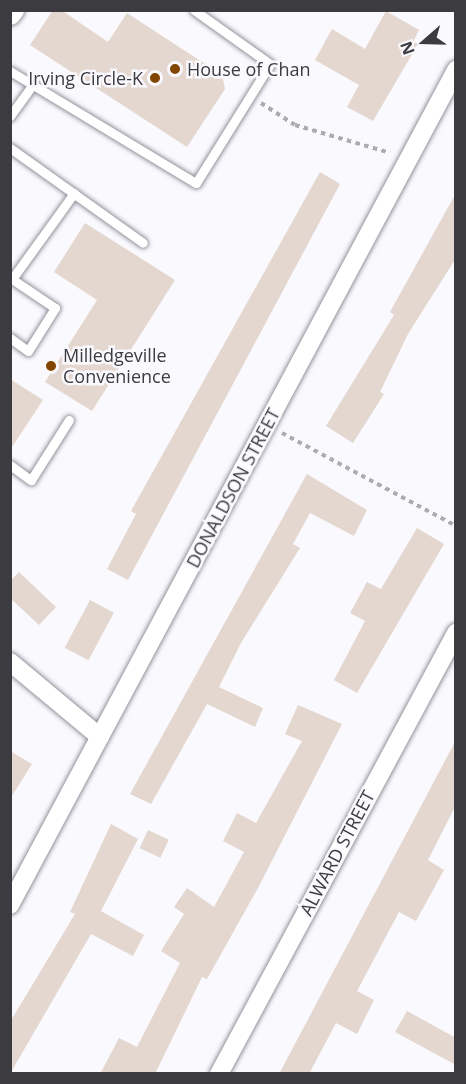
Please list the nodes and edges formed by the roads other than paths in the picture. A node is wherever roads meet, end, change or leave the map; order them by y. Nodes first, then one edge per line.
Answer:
1 (194, 10) edge
2 (456, 70) edge
3 (10, 71) edge
4 (33, 84) junction
5 (10, 116) edge
6 (10, 148) edge
7 (74, 193) junction
8 (143, 243) dead end
9 (11, 280) edge
10 (10, 338) edge
11 (69, 420) dead end
12 (10, 465) edge
13 (456, 633) edge
14 (10, 662) edge
15 (100, 738) junction
16 (10, 905) edge
17 (219, 1074) edge

1 - 4 lane
2 - 15 street, DONALDSON STREET
3 - 4 lane
4 - 5 lane
6 - 7 lane
7 - 8 lane
7 - 9 lane
9 - 10 lane
11 - 12 lane
13 - 17 street, ALWARD STREET
14 - 15 street
15 - 16 street, DONALDSON STREET

